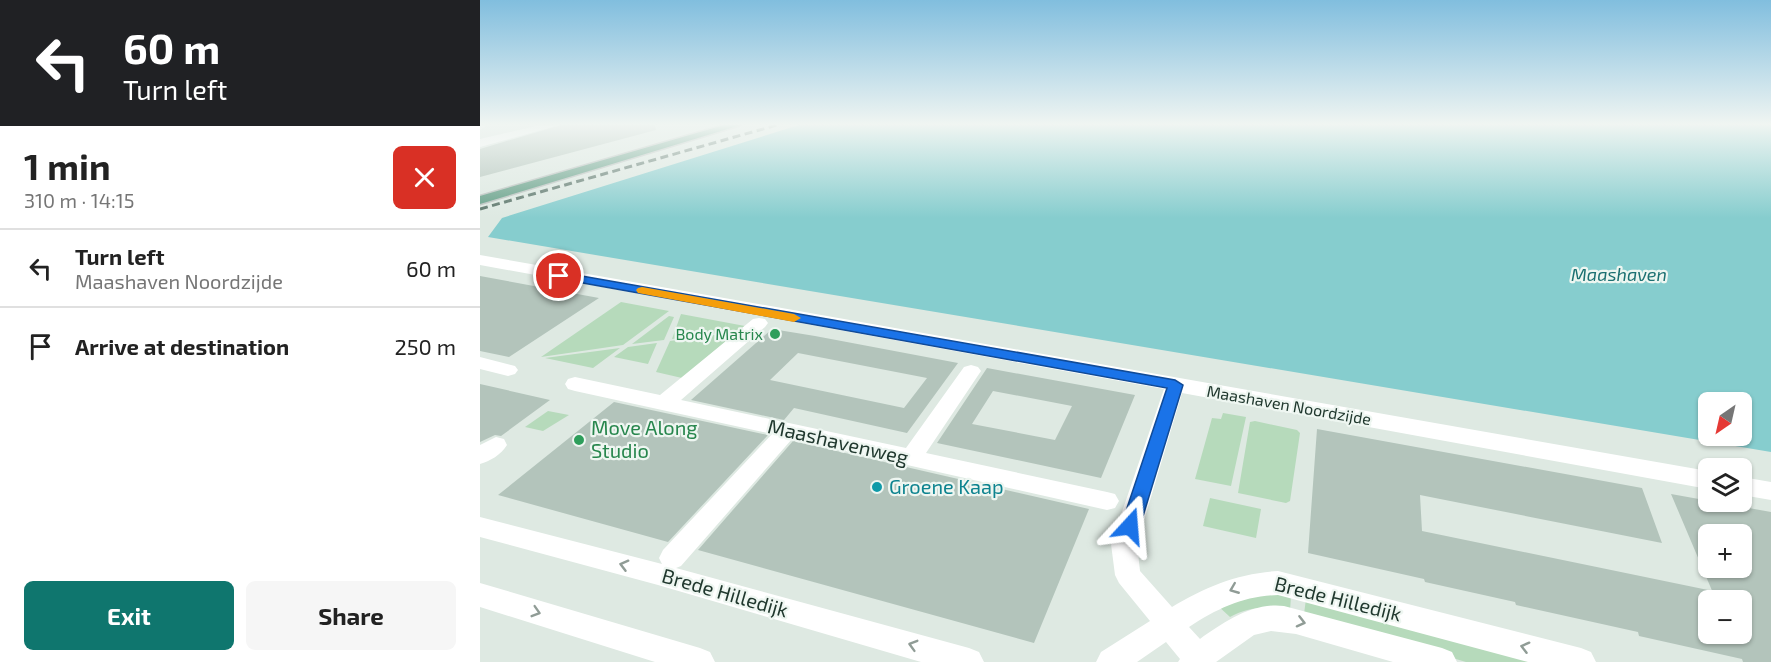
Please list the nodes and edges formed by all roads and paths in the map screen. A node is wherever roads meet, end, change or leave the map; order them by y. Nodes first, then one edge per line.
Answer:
1 (606, 156) edge
2 (631, 156) edge
3 (480, 191) edge
4 (480, 200) edge
5 (480, 260) edge
6 (759, 323) dead end
7 (480, 363) edge
8 (974, 367) dead end
9 (508, 370) dead end
10 (575, 384) dead end
11 (1175, 385) junction
12 (664, 403) junction
13 (788, 430) junction
14 (911, 458) junction
15 (1698, 478) edge
16 (1752, 488) edge
17 (1771, 491) edge
18 (1107, 501) dead end
19 (480, 527) edge
20 (672, 558) dead end
21 (480, 595) edge
22 (1171, 625) junction
23 (1197, 661) edge
24 (700, 662) edge
25 (969, 662) edge
26 (1112, 662) edge
27 (1442, 662) edge
28 (1581, 662) edge

1 - 3 main road
2 - 4 main road
5 - 11 street, Maashaven Noordzijde
6 - 12 street
7 - 9 street
8 - 14 street
10 - 12 street, Maashavenweg
11 - 15 street, Maashaven Noordzijde
11 - 22 street
12 - 13 street, Maashavenweg
13 - 14 street, Maashavenweg
13 - 20 street
14 - 18 street, Maashavenweg
16 - 17 street
25 -> 19 street, Brede Hilledijk
21 -> 24 street
22 - 23 street
22 - 26 street, Brede Hilledijk
28 -> 22 street, Brede Hilledijk
23 -> 27 street, Brede Hilledijk

